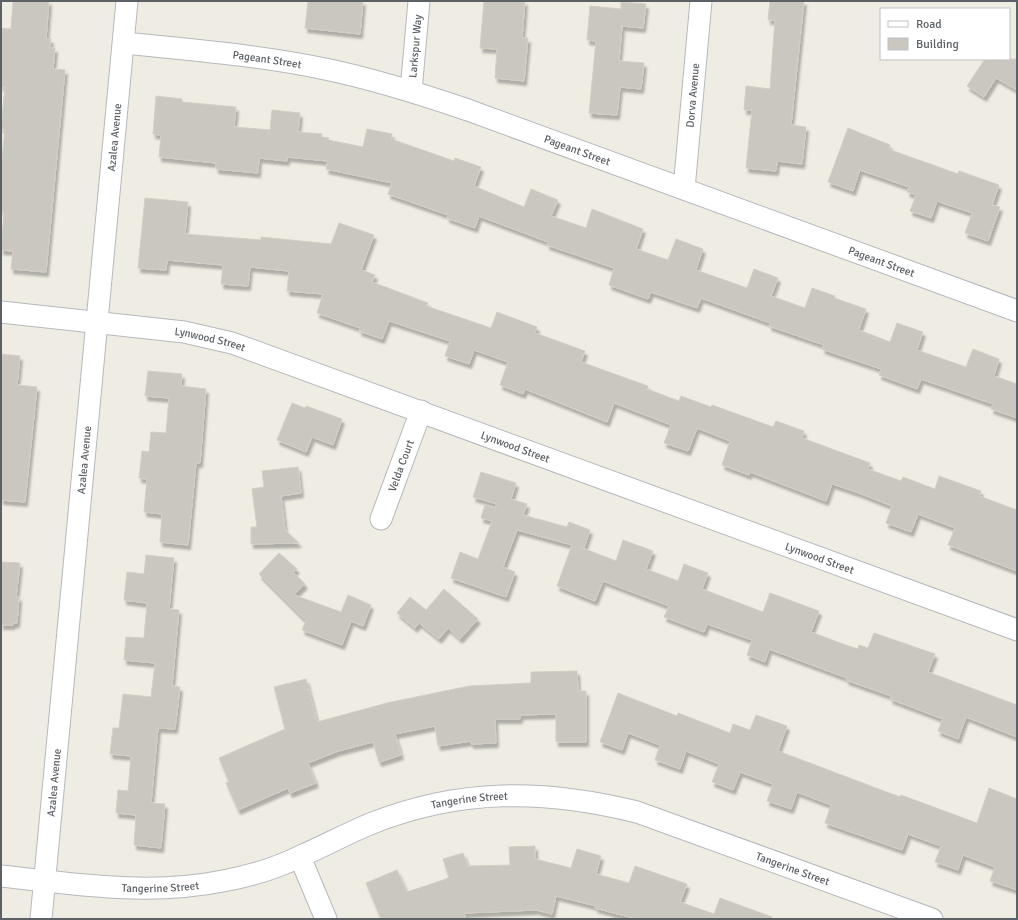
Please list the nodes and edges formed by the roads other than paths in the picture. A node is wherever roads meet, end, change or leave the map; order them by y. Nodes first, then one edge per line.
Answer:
1 (127, 1) edge
2 (419, 1) edge
3 (701, 1) edge
4 (124, 43) junction
5 (411, 91) junction
6 (684, 189) junction
7 (1017, 311) edge
8 (1, 312) edge
9 (98, 322) junction
10 (421, 411) junction
11 (381, 520) dead end
12 (1017, 630) edge
13 (300, 857) junction
14 (1, 876) edge
15 (45, 881) junction
16 (41, 919) edge
17 (326, 919) edge
18 (932, 919) edge

1 - 4 street, Azalea Avenue
2 - 5 street, Larkspur Way
3 - 6 street, Dorva Avenue
4 - 5 street, Pageant Street
4 - 9 street, Azalea Avenue
5 - 6 street, Pageant Street
6 - 7 street, Pageant Street
8 - 9 street, Lynwood Street
9 - 10 street, Lynwood Street
9 - 15 street, Azalea Avenue
10 - 11 street, Velda Court
10 - 12 street, Lynwood Street
13 - 15 street, Tangerine Street
13 - 17 street
13 - 18 street, Tangerine Street
14 - 15 street, Tangerine Street
15 - 16 street, Azalea Avenue

